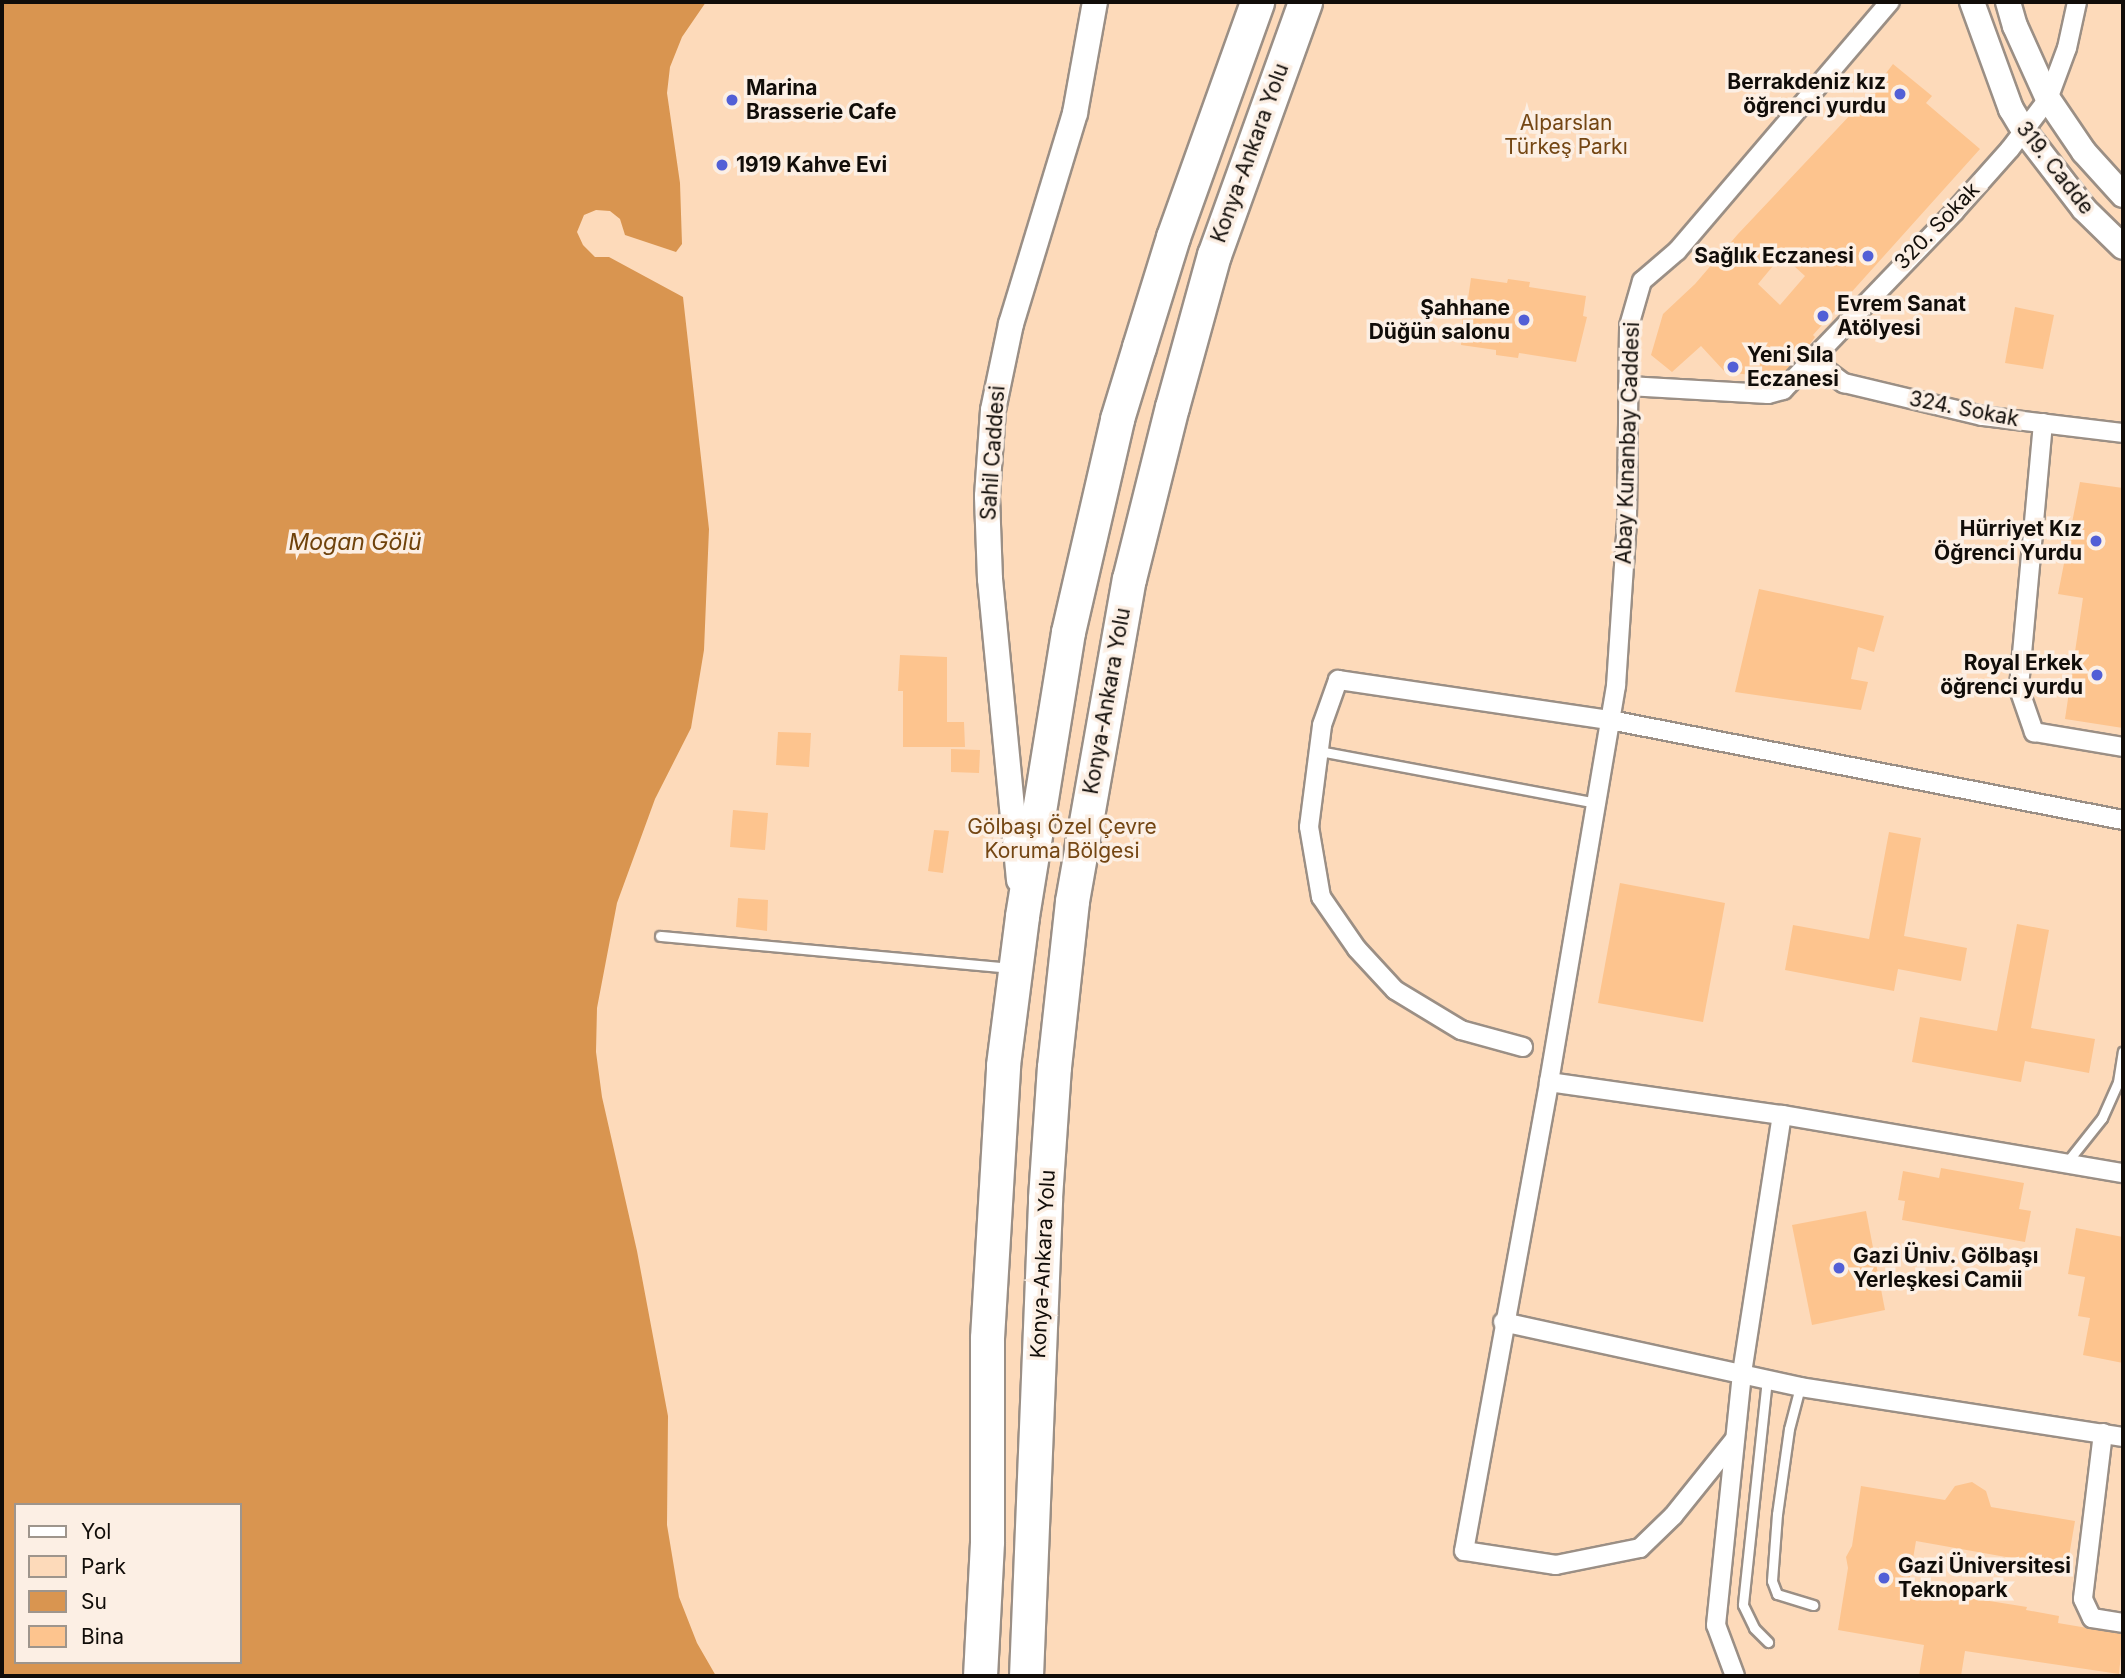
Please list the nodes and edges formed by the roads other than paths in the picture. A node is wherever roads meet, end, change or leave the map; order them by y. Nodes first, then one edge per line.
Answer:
1 (1094, 2) edge
2 (1257, 2) edge
3 (1305, 2) edge
4 (1891, 2) edge
5 (1972, 2) edge
6 (2008, 2) edge
7 (2077, 2) edge
8 (2048, 100) junction
9 (2024, 131) junction
10 (2123, 195) edge
11 (2123, 247) edge
12 (1813, 360) junction
13 (1628, 386) junction
14 (2043, 423) junction
15 (2123, 433) edge
16 (1610, 719) junction
17 (2123, 747) edge
18 (1319, 751) junction
19 (1596, 803) junction
20 (2123, 820) edge
21 (1022, 916) junction
22 (660, 936) dead end
23 (1015, 968) junction
24 (1523, 1047) dead end
25 (2123, 1051) edge
26 (1549, 1082) junction
27 (1782, 1115) junction
28 (2066, 1163) junction
29 (2123, 1173) edge
30 (1503, 1322) junction
31 (1742, 1373) junction
32 (1767, 1379) junction
33 (1800, 1387) junction
34 (2103, 1433) junction
35 (2123, 1437) edge
36 (1735, 1439) junction
37 (1813, 1605) dead end
38 (2123, 1623) edge
39 (1768, 1642) dead end
40 (980, 1676) edge
41 (1026, 1676) edge
42 (1735, 1676) edge

1 - 21 street, Sahil Caddesi
2 - 21 highway
3 - 41 highway, Konya-Ankara Yolu
4 - 13 street, Abay Kunanbay Caddesi
5 - 9 street, 319. Cadde
6 - 8 street, 319. Cadde
7 - 8 street, 320. Sokak
8 - 9 street, 320. Sokak
8 - 10 street, 319. Cadde
9 - 11 street, 319. Cadde
9 - 12 street, 320. Sokak
12 - 13 street, 320. Sokak
12 - 14 street, 324. Sokak
13 - 16 street, Abay Kunanbay Caddesi
14 - 15 street, 324. Sokak
14 - 17 street
16 - 18 street
16 - 19 street, Abay Kunanbay Caddesi
16 - 20 street
18 - 19 lane
18 - 24 street
19 - 26 street, Abay Kunanbay Caddesi
21 - 23 highway
22 - 23 lane
23 - 40 highway
25 - 28 lane
26 - 27 street
26 - 30 street, Abay Kunanbay Caddesi
27 - 28 street
27 - 31 street
28 - 29 street
30 - 31 street
30 - 36 street, Abay Kunanbay Caddesi
31 - 32 street
31 - 36 street
32 - 33 street
32 - 39 lane
33 - 34 street
33 - 37 lane
34 - 35 street
34 - 38 street
36 - 42 street

